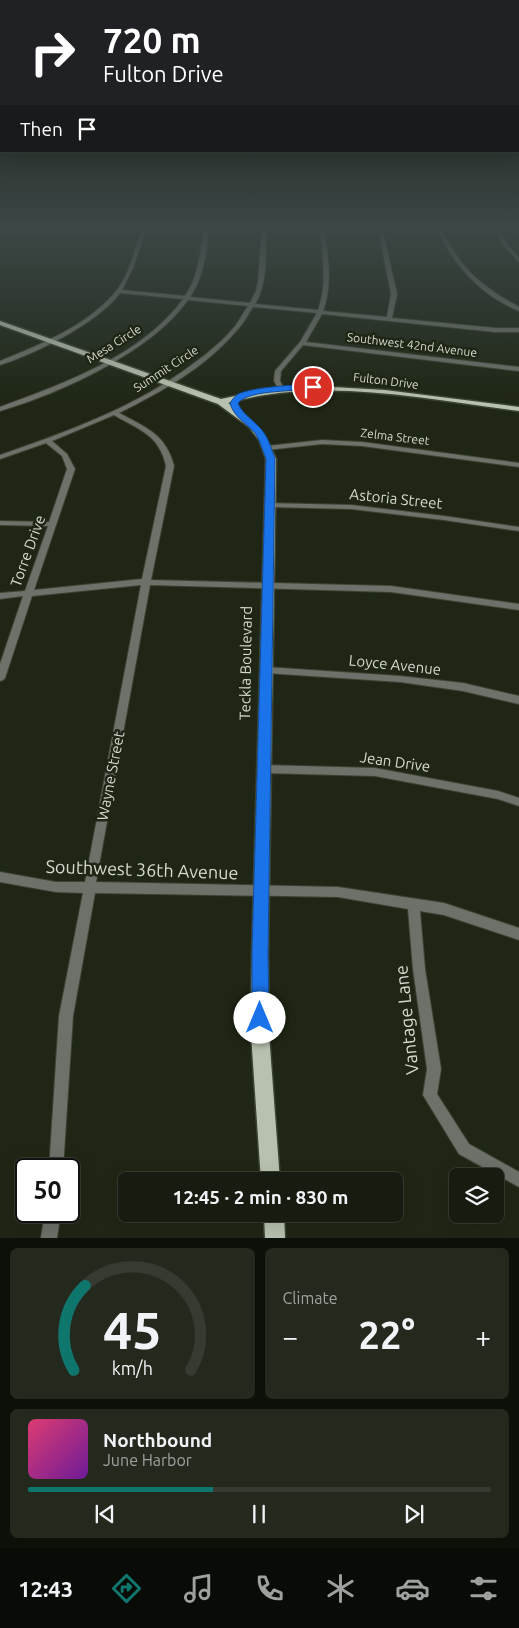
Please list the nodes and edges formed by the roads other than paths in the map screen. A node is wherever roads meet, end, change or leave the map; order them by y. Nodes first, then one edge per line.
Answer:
1 (123, 285) edge
2 (194, 285) edge
3 (260, 285) edge
4 (326, 285) edge
5 (392, 285) edge
6 (480, 285) edge
7 (119, 291) junction
8 (186, 298) junction
9 (252, 305) junction
10 (519, 309) edge
11 (320, 312) junction
12 (389, 319) junction
13 (0, 323) edge
14 (519, 330) edge
15 (50, 341) junction
16 (302, 343) junction
17 (109, 362) junction
18 (0, 363) edge
19 (519, 369) edge
20 (169, 383) junction
21 (281, 389) junction
22 (239, 396) junction
23 (221, 402) junction
24 (0, 409) edge
25 (519, 409) edge
26 (236, 411) junction
27 (114, 413) junction
28 (48, 441) junction
29 (267, 448) junction
30 (0, 457) edge
31 (519, 465) edge
32 (270, 505) junction
33 (0, 524) edge
34 (53, 524) junction
35 (519, 530) edge
36 (146, 582) junction
37 (268, 585) junction
38 (28, 593) junction
39 (0, 596) edge
40 (519, 607) edge
41 (266, 670) junction
42 (0, 678) edge
43 (519, 700) edge
44 (264, 768) junction
45 (519, 802) edge
46 (0, 877) edge
47 (90, 888) junction
48 (261, 891) junction
49 (414, 904) junction
50 (519, 934) edge
51 (57, 1158) edge
52 (270, 1172) edge
53 (519, 1180) edge
54 (274, 1222) edge
55 (51, 1223) edge
56 (49, 1238) edge
57 (275, 1238) edge

1 - 7 street
2 - 8 street, Mesa Circle
3 - 9 street, Summit Circle
4 - 11 street
5 - 12 street
6 - 10 street
7 - 8 street
7 - 15 street
8 - 9 street
8 - 17 street, Mesa Circle
9 - 11 street
9 - 20 street, Summit Circle
11 - 12 street
11 - 16 street
12 - 14 street
13 - 15 main road, Teckla Boulevard
15 - 17 main road, Teckla Boulevard
15 - 18 street
16 - 19 street, Southwest 42nd Avenue
16 - 21 street
17 - 20 main road, Teckla Boulevard
17 - 24 street, Mesa Circle
20 - 23 main road, Teckla Boulevard
20 - 27 street, Summit Circle
21 - 22 main road, Fulton Drive
21 - 25 main road, Fulton Drive
22 - 23 main road, Fulton Drive
22 - 26 street
23 - 26 main road, Teckla Boulevard
26 - 29 main road, Teckla Boulevard
27 - 28 street, Summit Circle
27 - 36 street, Wayne Street
28 - 30 street, Summit Circle
28 - 34 street, Torre Drive
29 - 31 street, Zelma Street
29 - 32 main road, Teckla Boulevard
32 - 35 street, Astoria Street
32 - 37 main road, Teckla Boulevard
33 - 34 street
34 - 38 street, Torre Drive
36 - 37 street
36 - 38 street
36 - 47 street, Wayne Street
37 - 40 street
37 - 41 main road, Teckla Boulevard
38 - 39 street
38 - 42 street, Torre Drive
41 - 43 street, Loyce Avenue
41 - 44 main road, Teckla Boulevard
44 - 45 street, Jean Drive
44 - 48 main road, Teckla Boulevard
46 - 47 street, Southwest 36th Avenue
47 - 48 street, Southwest 36th Avenue
47 - 51 street, Wayne Street
48 - 49 street, Southwest 36th Avenue
48 - 52 main road, Teckla Boulevard
49 - 50 street, Southwest 36th Avenue
49 - 53 street, Vantage Lane
54 - 57 main road
55 - 56 street

